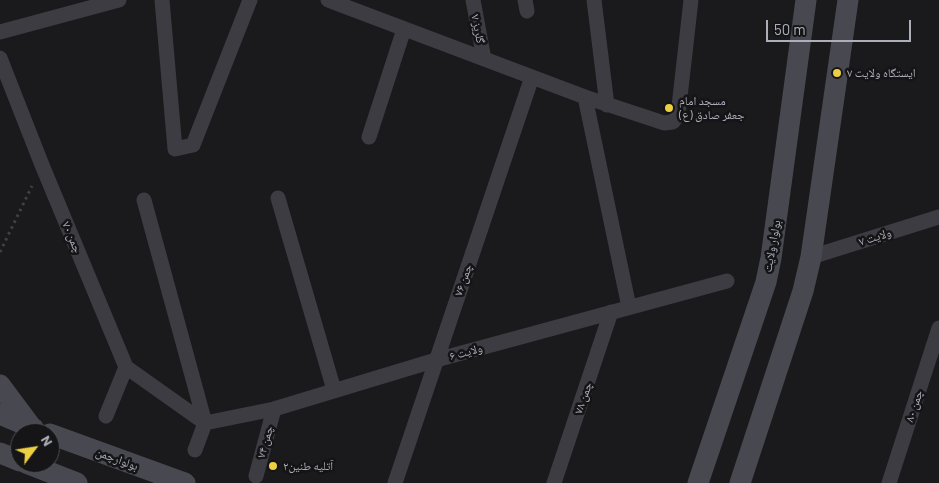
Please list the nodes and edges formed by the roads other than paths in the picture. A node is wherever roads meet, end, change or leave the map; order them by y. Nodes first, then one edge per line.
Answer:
1 (119, 0) edge
2 (162, 0) edge
3 (250, 0) edge
4 (328, 0) edge
5 (473, 0) edge
6 (594, 0) edge
7 (691, 0) edge
8 (806, 0) edge
9 (848, 0) edge
10 (404, 29) junction
11 (0, 32) edge
12 (0, 58) edge
13 (484, 59) junction
14 (532, 77) junction
15 (585, 97) junction
16 (607, 105) junction
17 (369, 136) dead end
18 (278, 198) dead end
19 (144, 200) dead end
20 (939, 217) edge
21 (812, 257) junction
22 (727, 281) dead end
23 (629, 307) junction
24 (612, 312) junction
25 (939, 328) edge
26 (436, 360) junction
27 (126, 368) junction
28 (0, 384) edge
29 (334, 390) junction
30 (274, 408) junction
31 (0, 414) edge
32 (106, 416) dead end
33 (22, 423) edge
34 (35, 423) edge
35 (205, 423) junction
36 (60, 438) edge
37 (195, 450) dead end
38 (52, 473) edge
39 (256, 476) dead end
40 (77, 483) edge
41 (185, 483) edge
42 (395, 483) edge
43 (554, 483) edge
44 (698, 483) edge
45 (740, 483) edge
46 (889, 483) edge

1 - 11 street
2 - 3 street
4 - 10 street
5 - 13 street, گلریز ۷
6 - 16 street
7 - 16 street
8 - 44 main road, بولوار ولایت
9 - 21 main road
10 - 13 street
10 - 17 street
12 - 27 street, چمن ۷۰
13 - 14 street
14 - 15 street
14 - 26 street, چمن ۷۶
15 - 16 street
15 - 23 street
18 - 29 street
19 - 35 street
20 - 21 street, ولایت ۷
21 - 45 main road
22 - 23 street, ولایت ۶
23 - 24 street, ولایت ۶
24 - 26 street, ولایت ۶
24 - 43 street, چمن ۷۸
25 - 46 street, چمن ۸۰
26 - 29 street, ولایت ۶
26 - 42 street, چمن ۷۶
27 - 32 street
27 - 35 street
28 - 34 main road
29 - 30 street, ولایت ۶
30 - 35 street, ولایت ۶
30 - 39 street, چمن ۷۴
31 - 33 main road, بولوارچمن
35 - 37 street
36 - 41 main road, بولوارچمن
38 - 40 main road

